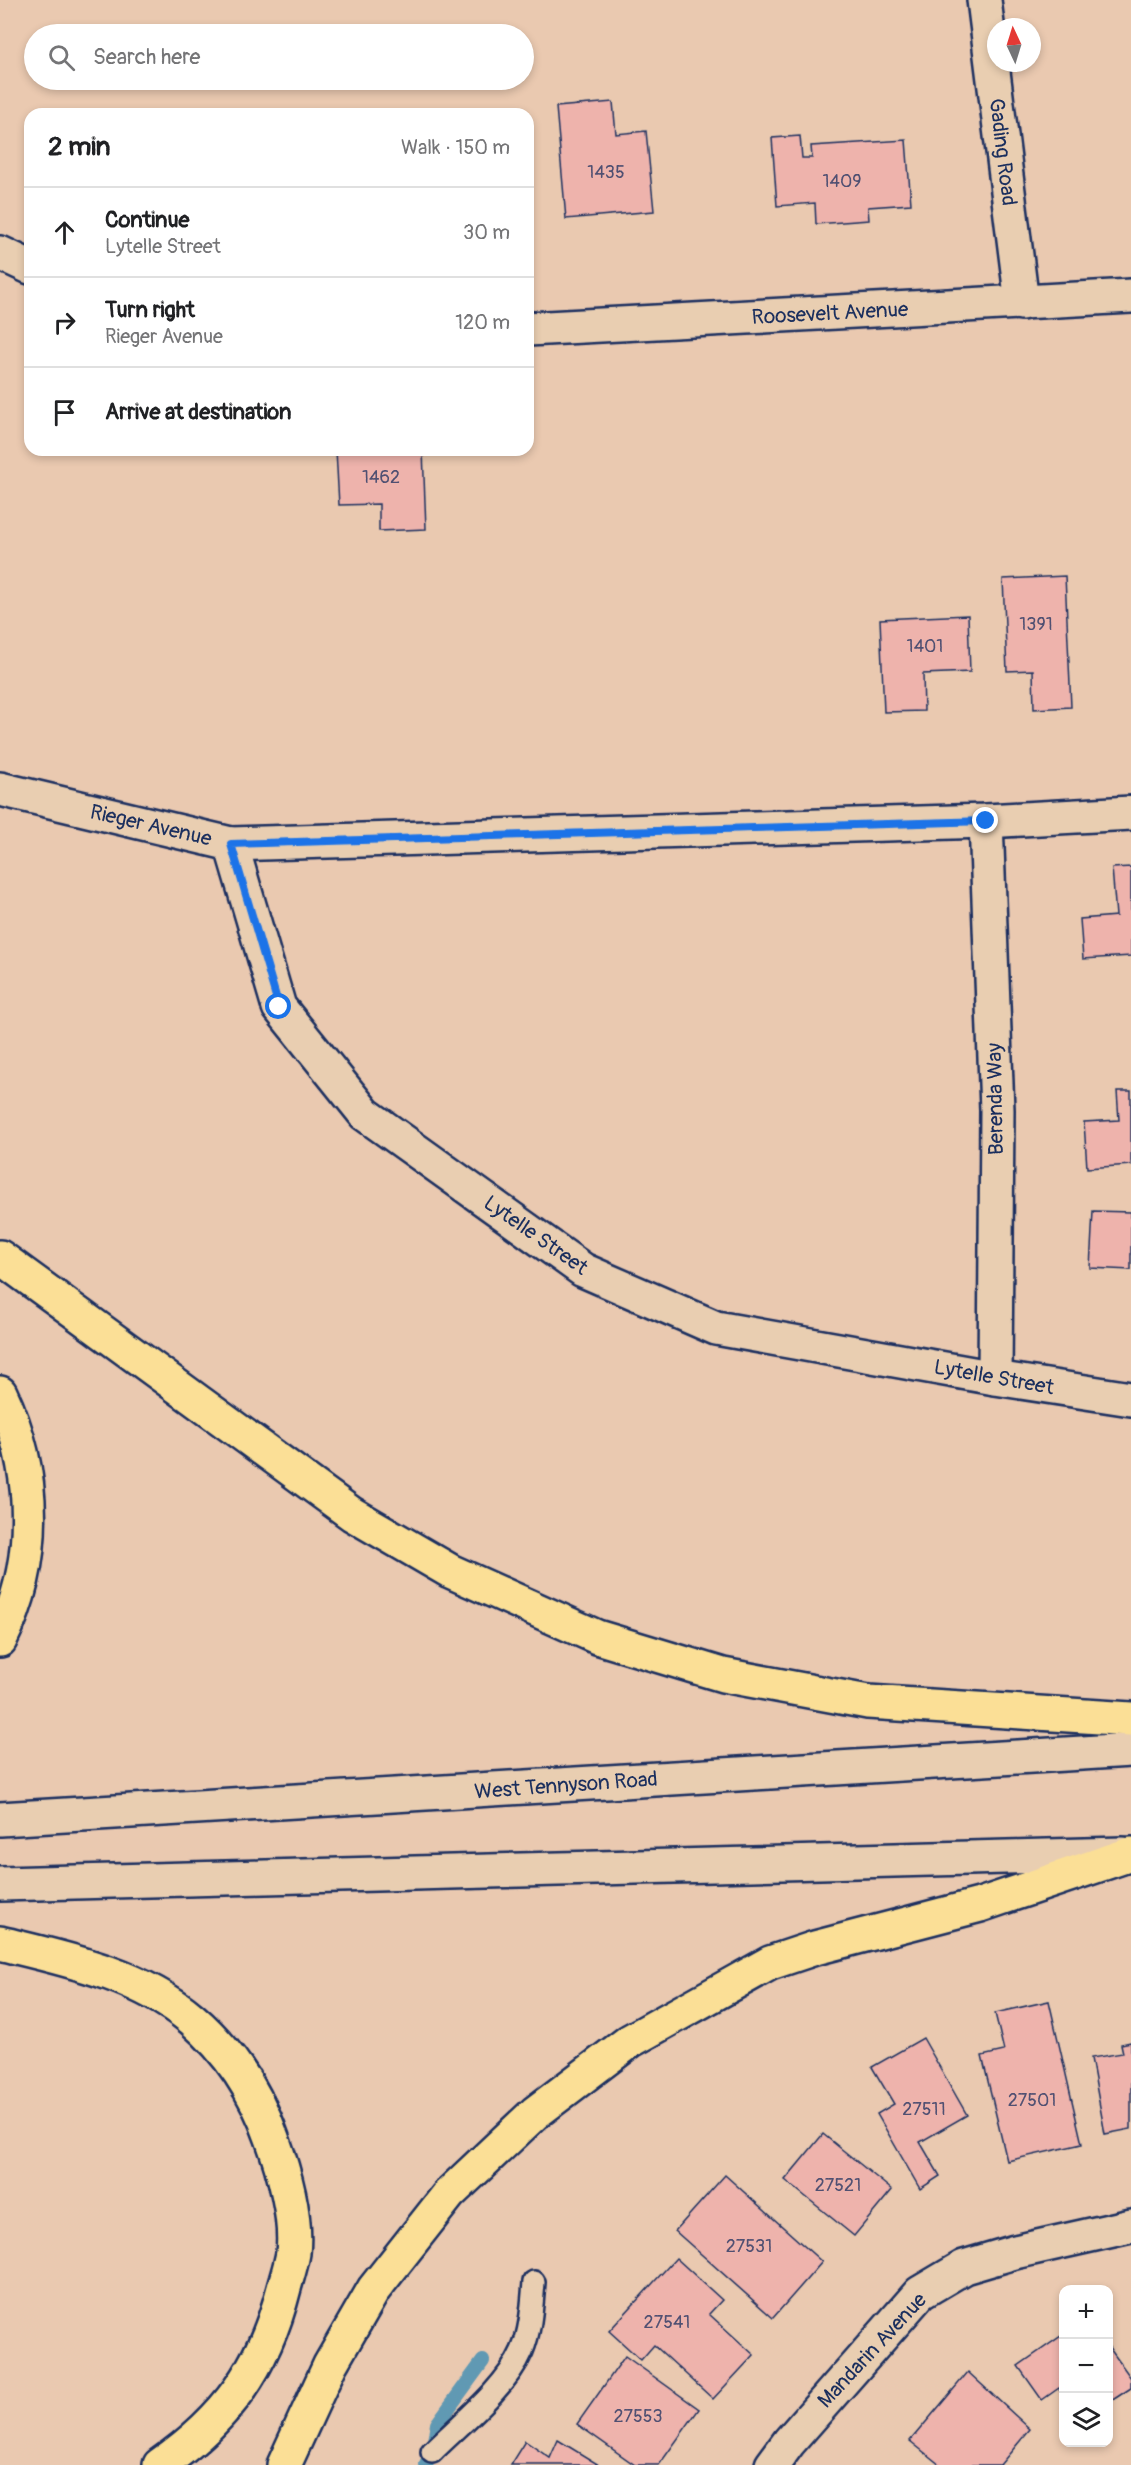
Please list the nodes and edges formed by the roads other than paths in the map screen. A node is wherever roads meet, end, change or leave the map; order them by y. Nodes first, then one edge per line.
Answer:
1 (984, 0) edge
2 (0, 253) edge
3 (24, 264) edge
4 (1131, 296) edge
5 (1022, 303) junction
6 (534, 328) edge
7 (0, 789) edge
8 (1131, 813) edge
9 (986, 821) junction
10 (231, 844) junction
11 (0, 1257) edge
12 (995, 1378) junction
13 (0, 1393) edge
14 (1131, 1399) edge
15 (0, 1640) edge
16 (1131, 1719) edge
17 (1131, 1750) edge
18 (0, 1820) edge
19 (1131, 1854) edge
20 (0, 1884) edge
21 (0, 1943) edge
22 (1131, 2226) edge
23 (534, 2282) dead end
24 (432, 2452) dead end
25 (160, 2465) edge
26 (284, 2465) edge
27 (772, 2465) edge

1 - 5 street, Gading Road
2 - 3 street
4 - 5 street, Roosevelt Avenue
5 - 6 street, Roosevelt Avenue
7 - 10 street, Rieger Avenue
8 - 9 street, Rieger Avenue
9 - 10 street, Rieger Avenue
9 - 12 street, Berenda Way
10 - 12 street, Lytelle Street
11 - 16 highway
12 - 14 street, Lytelle Street
13 - 15 highway
17 - 18 street, West Tennyson Road
19 - 20 street
19 - 26 highway
21 - 25 highway
22 - 27 street, Mandarin Avenue
23 - 24 lane

